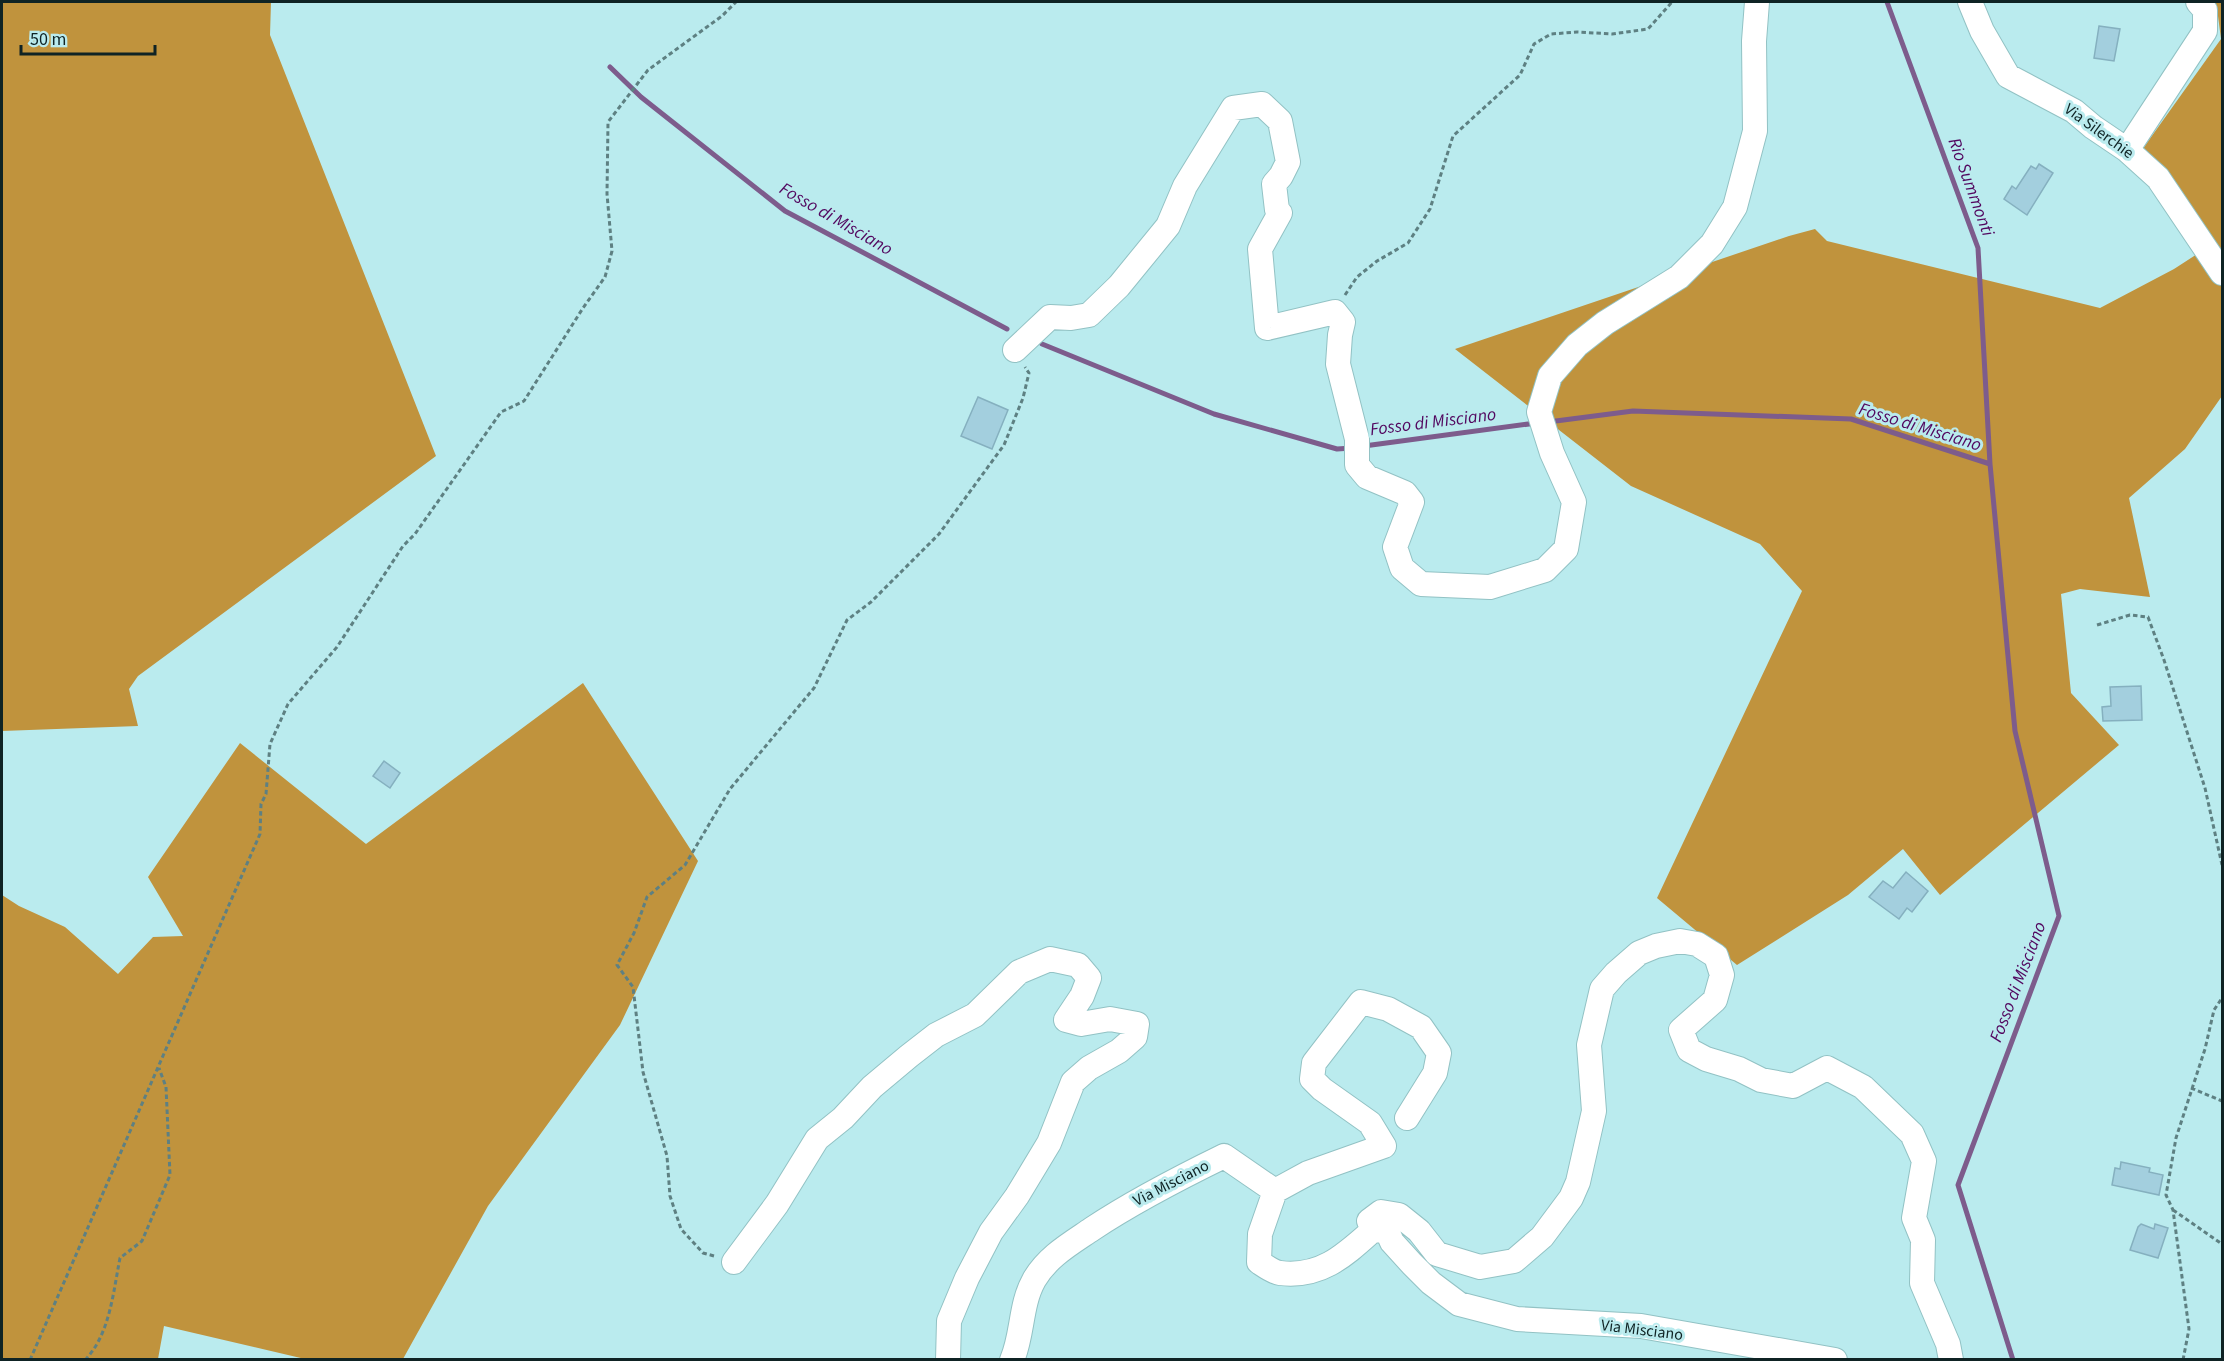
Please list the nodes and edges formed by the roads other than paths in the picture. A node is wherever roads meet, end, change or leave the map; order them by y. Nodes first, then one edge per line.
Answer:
1 (1757, 2) edge
2 (1970, 2) edge
3 (2198, 2) edge
4 (2127, 150) junction
5 (2223, 273) edge
6 (1015, 350) road end
7 (1407, 1118) dead end
8 (1275, 1191) junction
9 (1373, 1230) junction
10 (734, 1262) road end
11 (948, 1359) edge
12 (1012, 1359) edge
13 (1835, 1359) edge
14 (1951, 1359) edge

1 - 6 street
2 - 4 street, Via Silerchie
3 - 4 street
4 - 5 street, Via Silerchie
7 - 8 street
8 - 9 street
8 - 12 street, Via Misciano
9 - 13 street, Via Misciano
9 - 14 street
10 - 11 street

